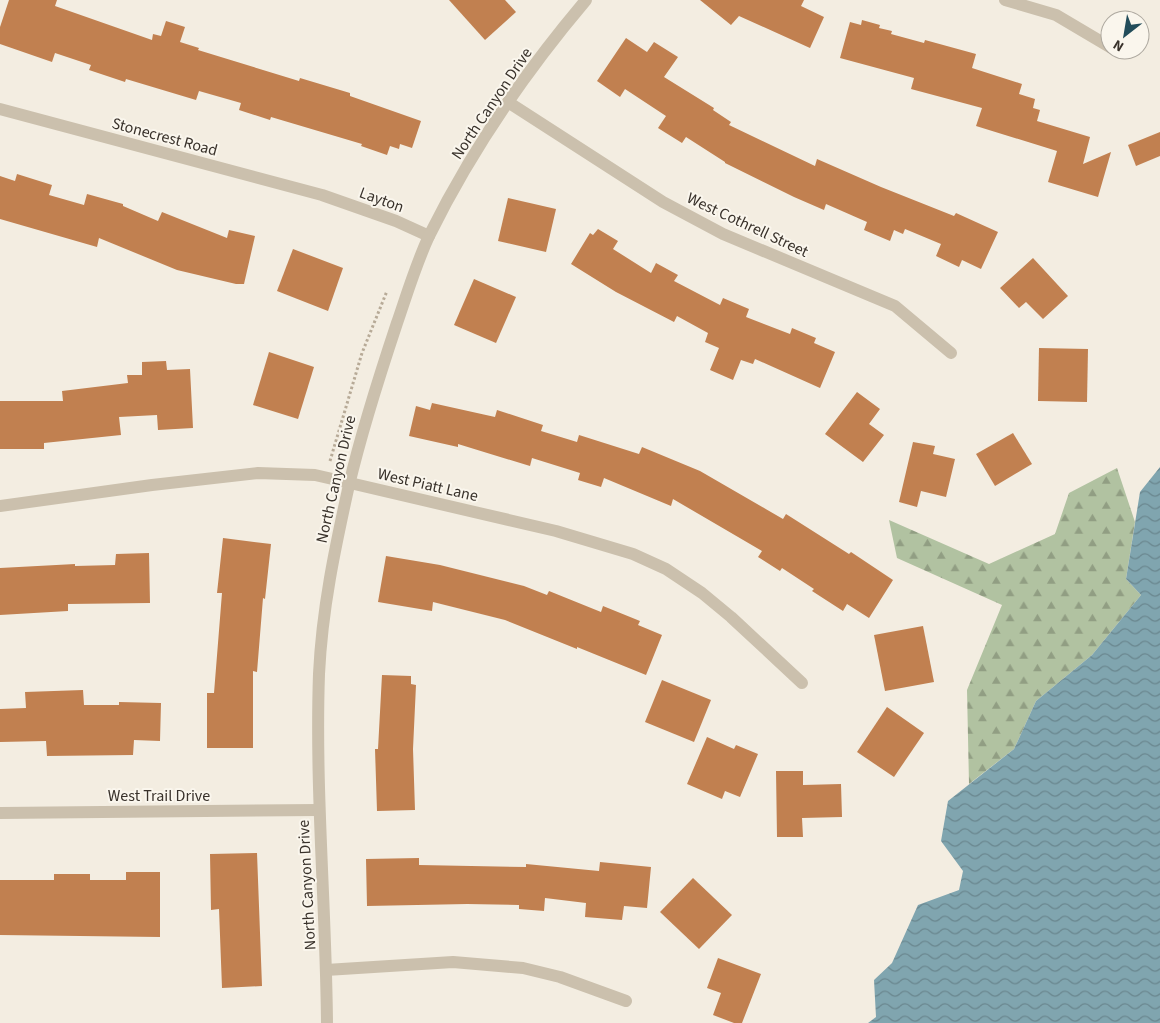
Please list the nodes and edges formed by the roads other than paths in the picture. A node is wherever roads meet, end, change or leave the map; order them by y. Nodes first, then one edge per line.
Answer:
1 (586, 0) edge
2 (1005, 0) edge
3 (1100, 41) edge
4 (508, 102) junction
5 (0, 109) edge
6 (322, 195) joint
7 (429, 236) junction
8 (951, 353) dead end
9 (350, 483) junction
10 (0, 506) edge
11 (802, 683) dead end
12 (319, 810) junction
13 (0, 813) edge
14 (326, 970) junction
15 (626, 1001) dead end
16 (327, 1023) edge

1 - 4 street, North Canyon Drive
2 - 3 street
4 - 7 street, North Canyon Drive
4 - 8 street, West Cothrell Street
5 - 6 street, Stonecrest Road
6 - 7 street, Layton
7 - 9 street, North Canyon Drive
9 - 10 street, West Piatt Lane
9 - 11 street, West Piatt Lane
9 - 12 street, North Canyon Drive
12 - 13 street, West Trail Drive
12 - 14 street, North Canyon Drive
14 - 15 street
14 - 16 street, North Canyon Drive

